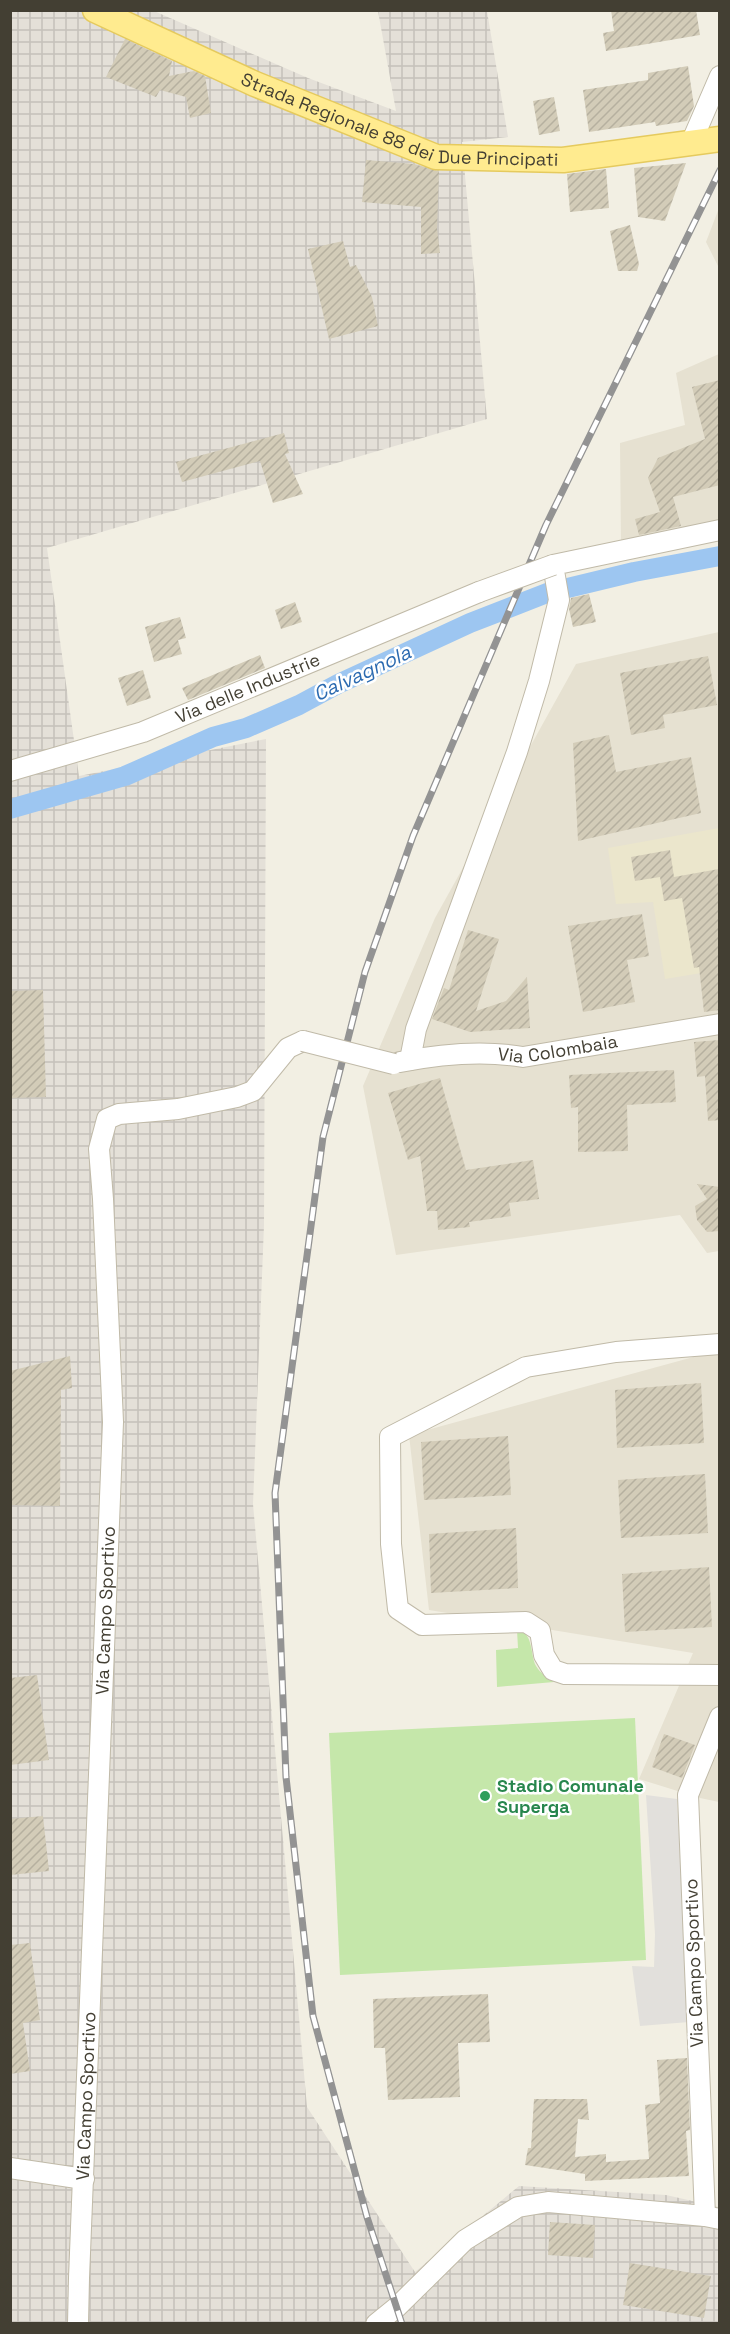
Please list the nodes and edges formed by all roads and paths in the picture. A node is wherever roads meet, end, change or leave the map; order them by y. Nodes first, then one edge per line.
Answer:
1 (95, 10) edge
2 (720, 76) edge
3 (720, 139) edge
4 (691, 143) junction
5 (720, 530) edge
6 (556, 582) junction
7 (10, 771) edge
8 (720, 1024) edge
9 (402, 1062) junction
10 (720, 1344) edge
11 (720, 1675) edge
12 (720, 1717) edge
13 (10, 2168) edge
14 (84, 2179) junction
15 (712, 2217) edge
16 (78, 2324) edge
17 (376, 2324) edge

1 - 4 main road, Strada Regionale 88 dei Due Principati
2 - 4 street
3 - 4 main road, Strada Regionale 88 dei Due Principati
5 - 6 street, Via delle Industrie
6 - 7 street, Via delle Industrie, bridge
6 - 9 street
8 - 9 street, Via Colombaia
9 - 14 street, Via Campo Sportivo, bridge
10 - 11 street
12 - 15 street, Via Campo Sportivo
13 - 14 street
14 - 16 street, Via Campo Sportivo
15 - 17 street

